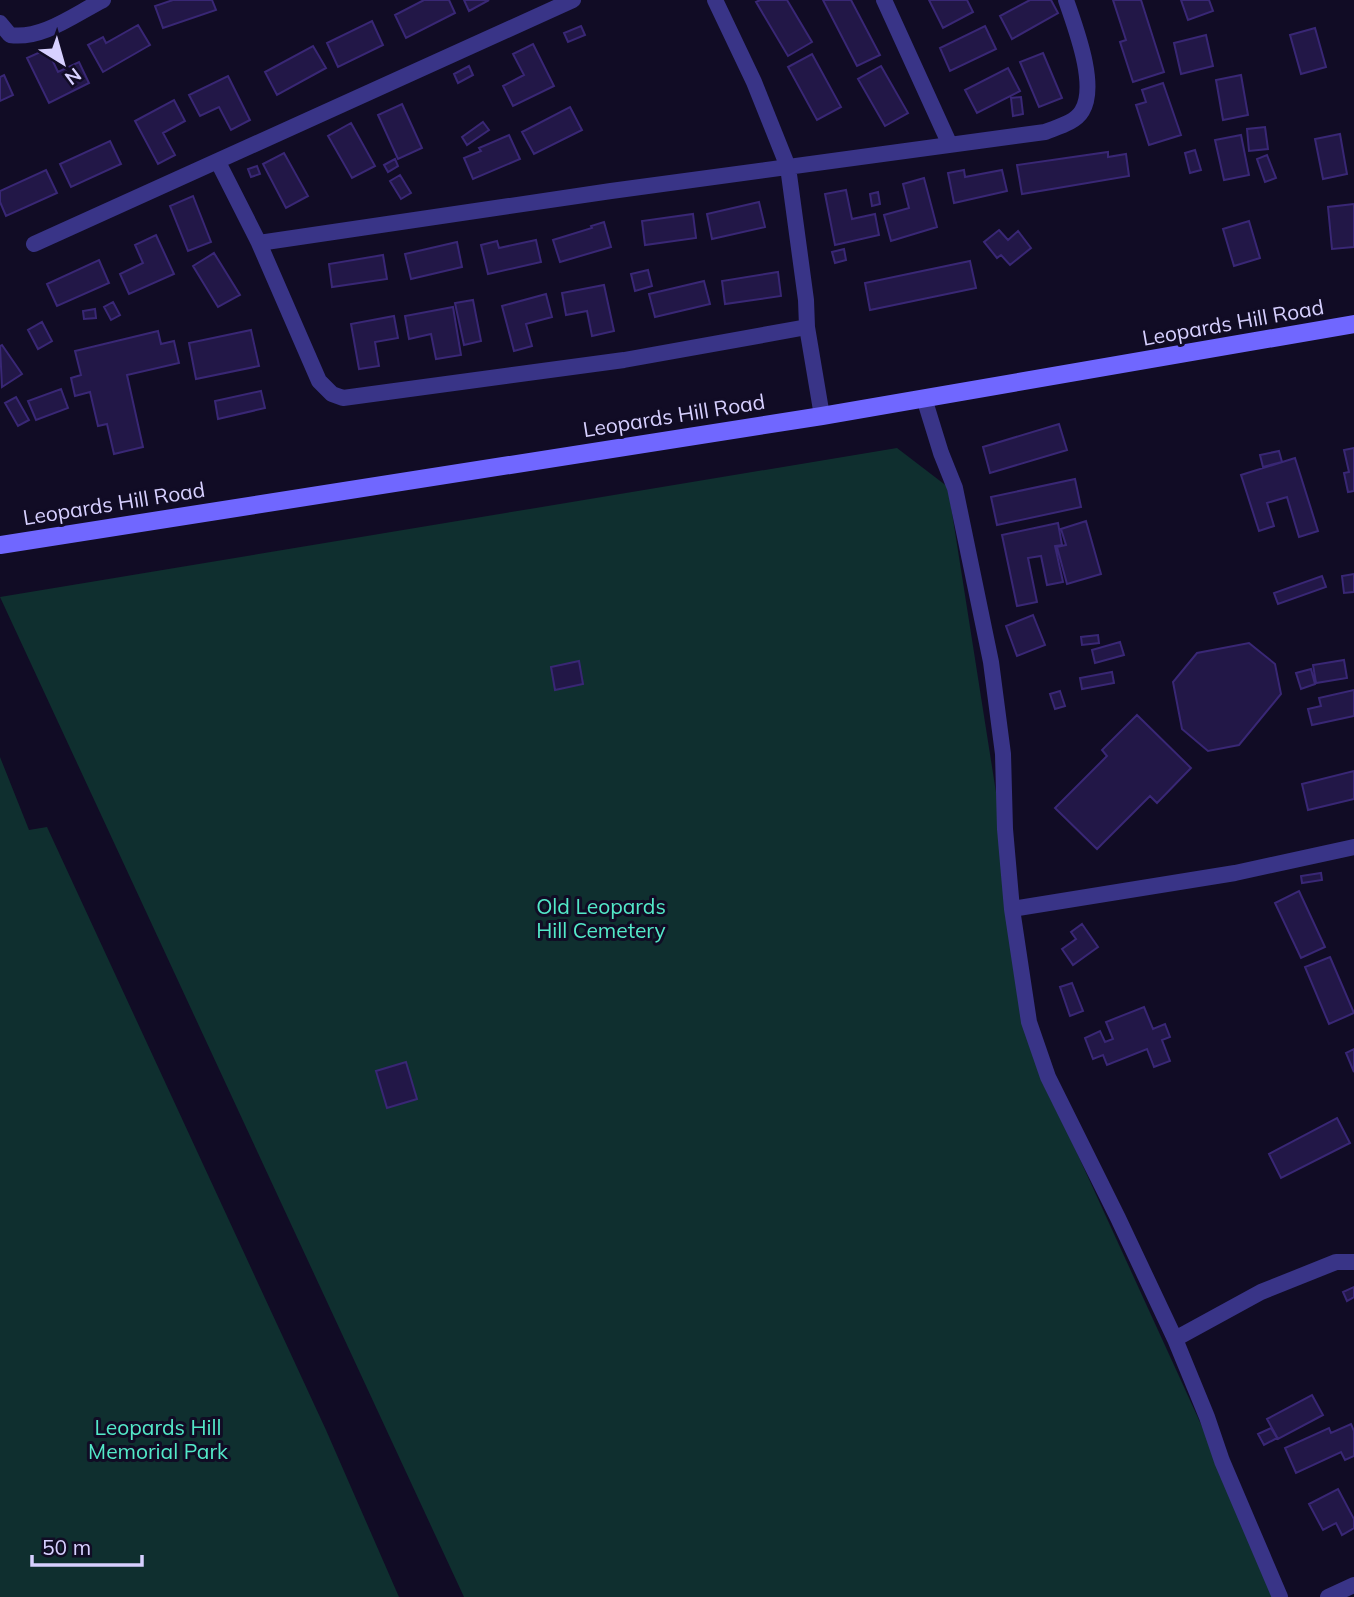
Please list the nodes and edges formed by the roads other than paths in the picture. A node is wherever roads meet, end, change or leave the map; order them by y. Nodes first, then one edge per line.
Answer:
1 (103, 0) edge
2 (573, 0) edge
3 (715, 0) edge
4 (884, 0) edge
5 (1066, 0) edge
6 (0, 23) edge
7 (950, 145) junction
8 (218, 162) junction
9 (788, 167) junction
10 (259, 243) junction
11 (34, 244) dead end
12 (1354, 324) edge
13 (807, 327) junction
14 (924, 398) junction
15 (822, 416) junction
16 (0, 545) edge
17 (1354, 847) edge
18 (1012, 909) junction
19 (1354, 1262) edge
20 (1175, 1339) junction
21 (1354, 1585) edge
22 (1280, 1597) edge
23 (1328, 1597) edge

1 - 6 street
2 - 8 street
3 - 9 street
4 - 7 street
5 - 7 street
7 - 9 street
8 - 10 street
8 - 11 street
9 - 10 street
9 - 13 street
10 - 13 street
12 - 14 main road, Leopards Hill Road
13 - 15 street
14 - 15 main road, Leopards Hill Road
14 - 18 street
15 - 16 main road, Leopards Hill Road
17 - 18 street
18 - 20 street
19 - 20 street
20 - 22 street
21 - 23 street

